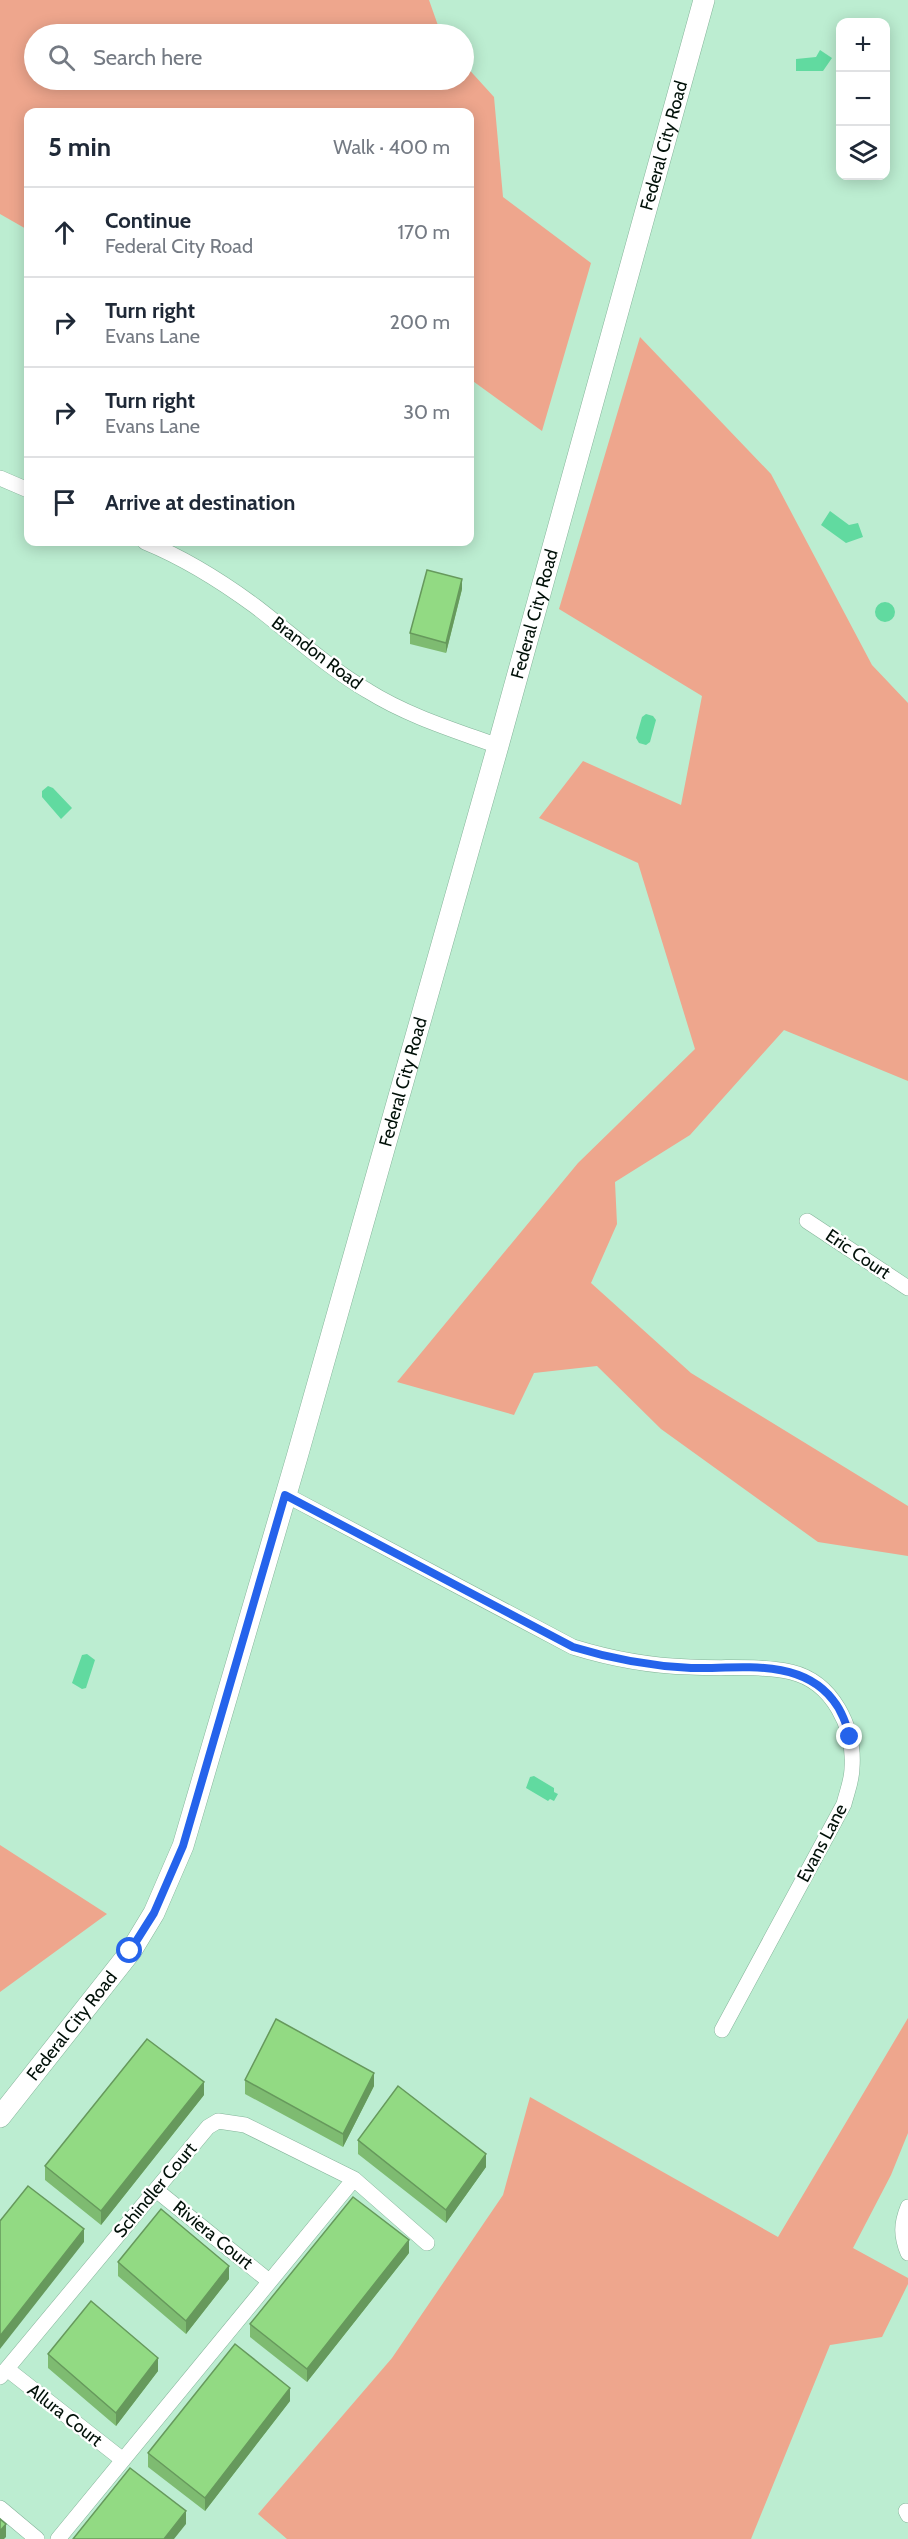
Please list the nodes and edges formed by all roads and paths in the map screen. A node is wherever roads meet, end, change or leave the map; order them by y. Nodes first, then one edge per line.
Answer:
1 (704, 0) edge
2 (0, 478) edge
3 (24, 488) edge
4 (152, 546) edge
5 (498, 746) junction
6 (807, 1221) dead end
7 (908, 1288) edge
8 (285, 1495) junction
9 (722, 2030) dead end
10 (0, 2117) edge
11 (354, 2179) junction
12 (156, 2190) junction
13 (908, 2207) edge
14 (427, 2243) dead end
15 (908, 2253) edge
16 (270, 2281) junction
17 (3, 2373) edge
18 (123, 2460) junction
19 (0, 2508) edge
20 (37, 2539) edge
21 (58, 2539) edge

1 - 5 street, Federal City Road
2 - 3 street
4 - 5 street, Brandon Road
5 - 8 street, Federal City Road
6 - 7 street, Eric Court
8 - 9 street, Evans Lane
8 - 10 street, Federal City Road
11 - 12 street, Schindler Court
11 - 14 street, Schindler Court
11 - 16 street
12 - 16 street, Riviera Court
12 - 17 street, Schindler Court
13 - 15 street
16 - 18 street
17 - 18 street, Allura Court
18 - 21 street
19 - 20 street

